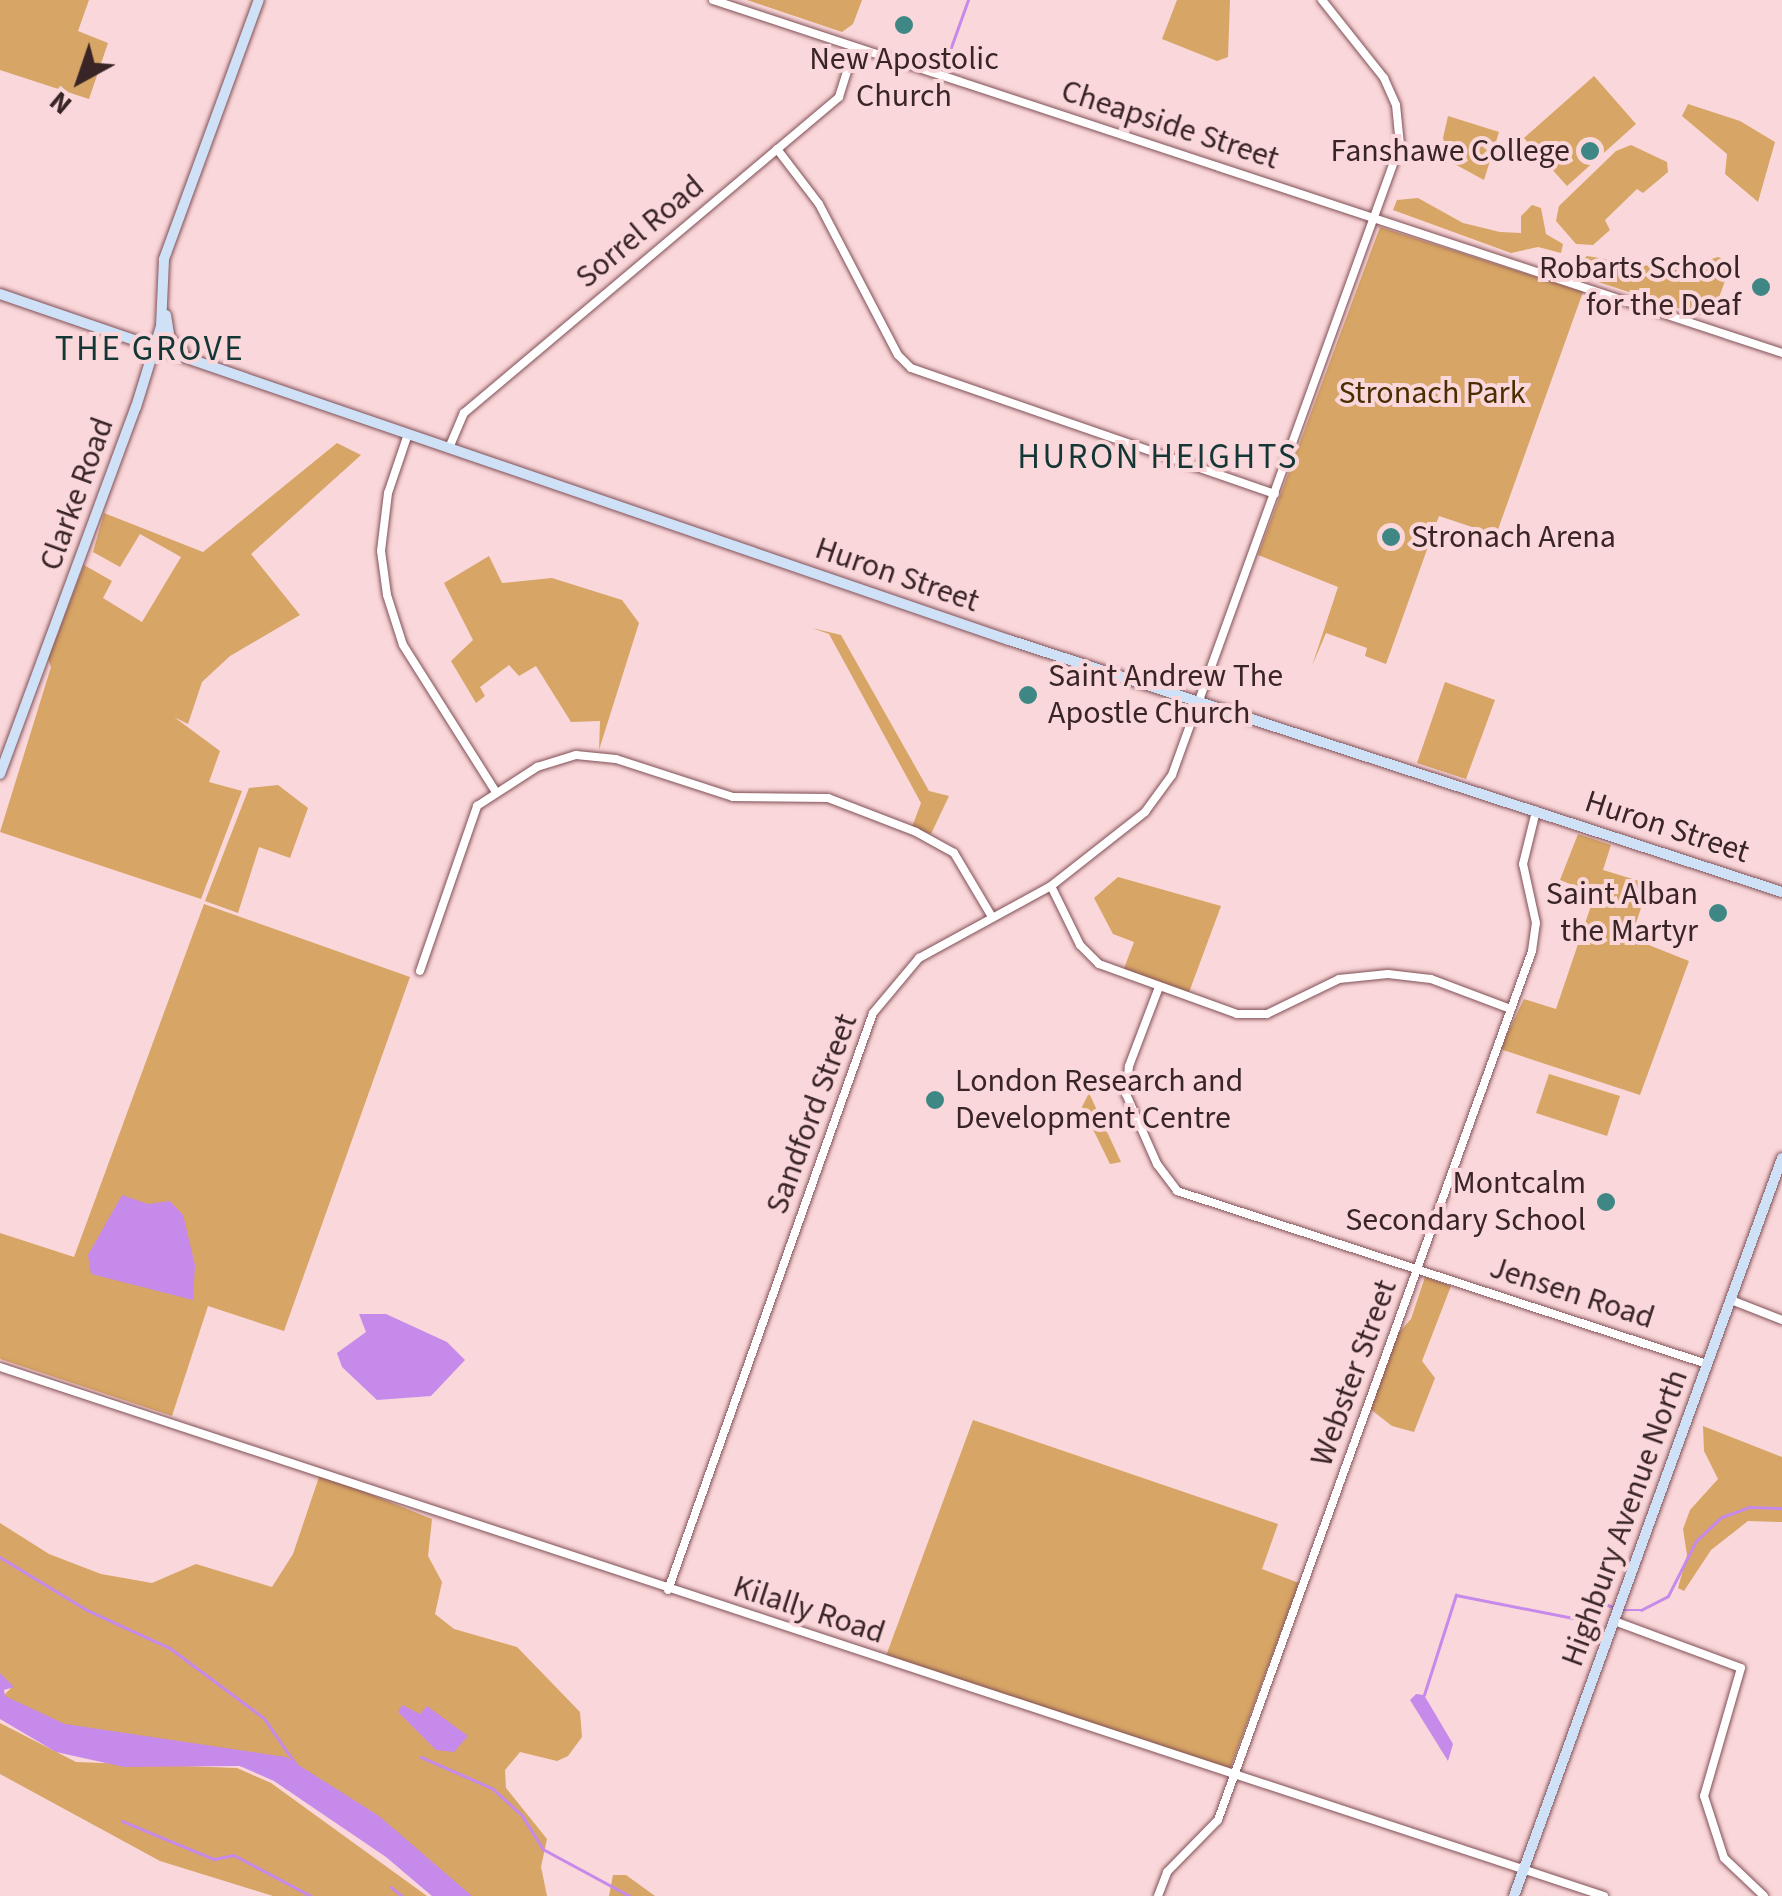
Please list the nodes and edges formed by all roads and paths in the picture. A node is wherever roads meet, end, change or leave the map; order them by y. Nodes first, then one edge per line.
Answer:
1 (259, 0) edge
2 (713, 0) edge
3 (1322, 0) edge
4 (854, 49) junction
5 (777, 149) junction
6 (1377, 219) junction
7 (0, 294) edge
8 (164, 309) junction
9 (128, 338) junction
10 (155, 346) junction
11 (1782, 353) edge
12 (191, 358) junction
13 (147, 369) junction
14 (408, 434) junction
15 (449, 448) junction
16 (1275, 494) junction
17 (1201, 698) junction
18 (0, 774) edge
19 (496, 792) junction
20 (1536, 811) junction
21 (1050, 886) junction
22 (1782, 892) edge
23 (992, 917) junction
24 (420, 971) dead end
25 (1159, 987) junction
26 (1511, 1009) junction
27 (1782, 1158) edge
28 (1418, 1270) junction
29 (1731, 1300) junction
30 (1782, 1320) edge
31 (1707, 1364) junction
32 (0, 1367) edge
33 (668, 1590) junction
34 (1614, 1621) junction
35 (1233, 1776) junction
36 (1524, 1869) junction
37 (1158, 1896) edge
38 (1514, 1896) edge
39 (1604, 1896) edge
40 (1764, 1896) edge

1 - 8 main road, Clarke Road
2 - 4 street, Cheapside Street
3 - 6 street, Sandford Street
4 - 5 street, Sorrel Road
4 - 6 street, Cheapside Street
5 - 15 street, Sorrel Road
5 - 16 street
6 - 11 street, Cheapside Street
6 - 16 street, Sandford Street
7 - 9 main road, Huron Street
8 - 10 main road, Clarke Road
8 - 12 main road
9 - 10 main road, Huron Street
9 - 13 main road
10 - 12 main road, Huron Street
10 - 13 main road, Clarke Road
12 - 14 main road, Huron Street
13 - 18 main road, Clarke Road
14 - 15 main road, Huron Street
14 - 19 street
15 - 17 main road, Huron Street
16 - 17 street, Sandford Street
17 - 20 main road, Huron Street
17 - 21 street, Sandford Street
19 - 23 street
19 - 24 street
20 - 22 main road, Huron Street
20 - 26 street, Webster Street
21 - 23 street, Sandford Street
21 - 25 street
23 - 33 street, Sandford Street
25 - 26 street
25 - 28 street, Jensen Road
26 - 28 street, Webster Street
27 - 29 main road, Highbury Avenue North
28 - 31 street, Jensen Road
28 - 35 street, Webster Street
29 - 30 street
29 - 31 main road, Highbury Avenue North
31 - 34 main road, Highbury Avenue North
32 - 33 street, Kilally Road
33 - 35 street, Kilally Road
34 - 36 main road, Highbury Avenue North
34 - 40 street
35 - 36 street, Kilally Road
35 - 37 street, Webster Street
36 - 38 main road, Highbury Avenue North
36 - 39 street, Kilally Road

